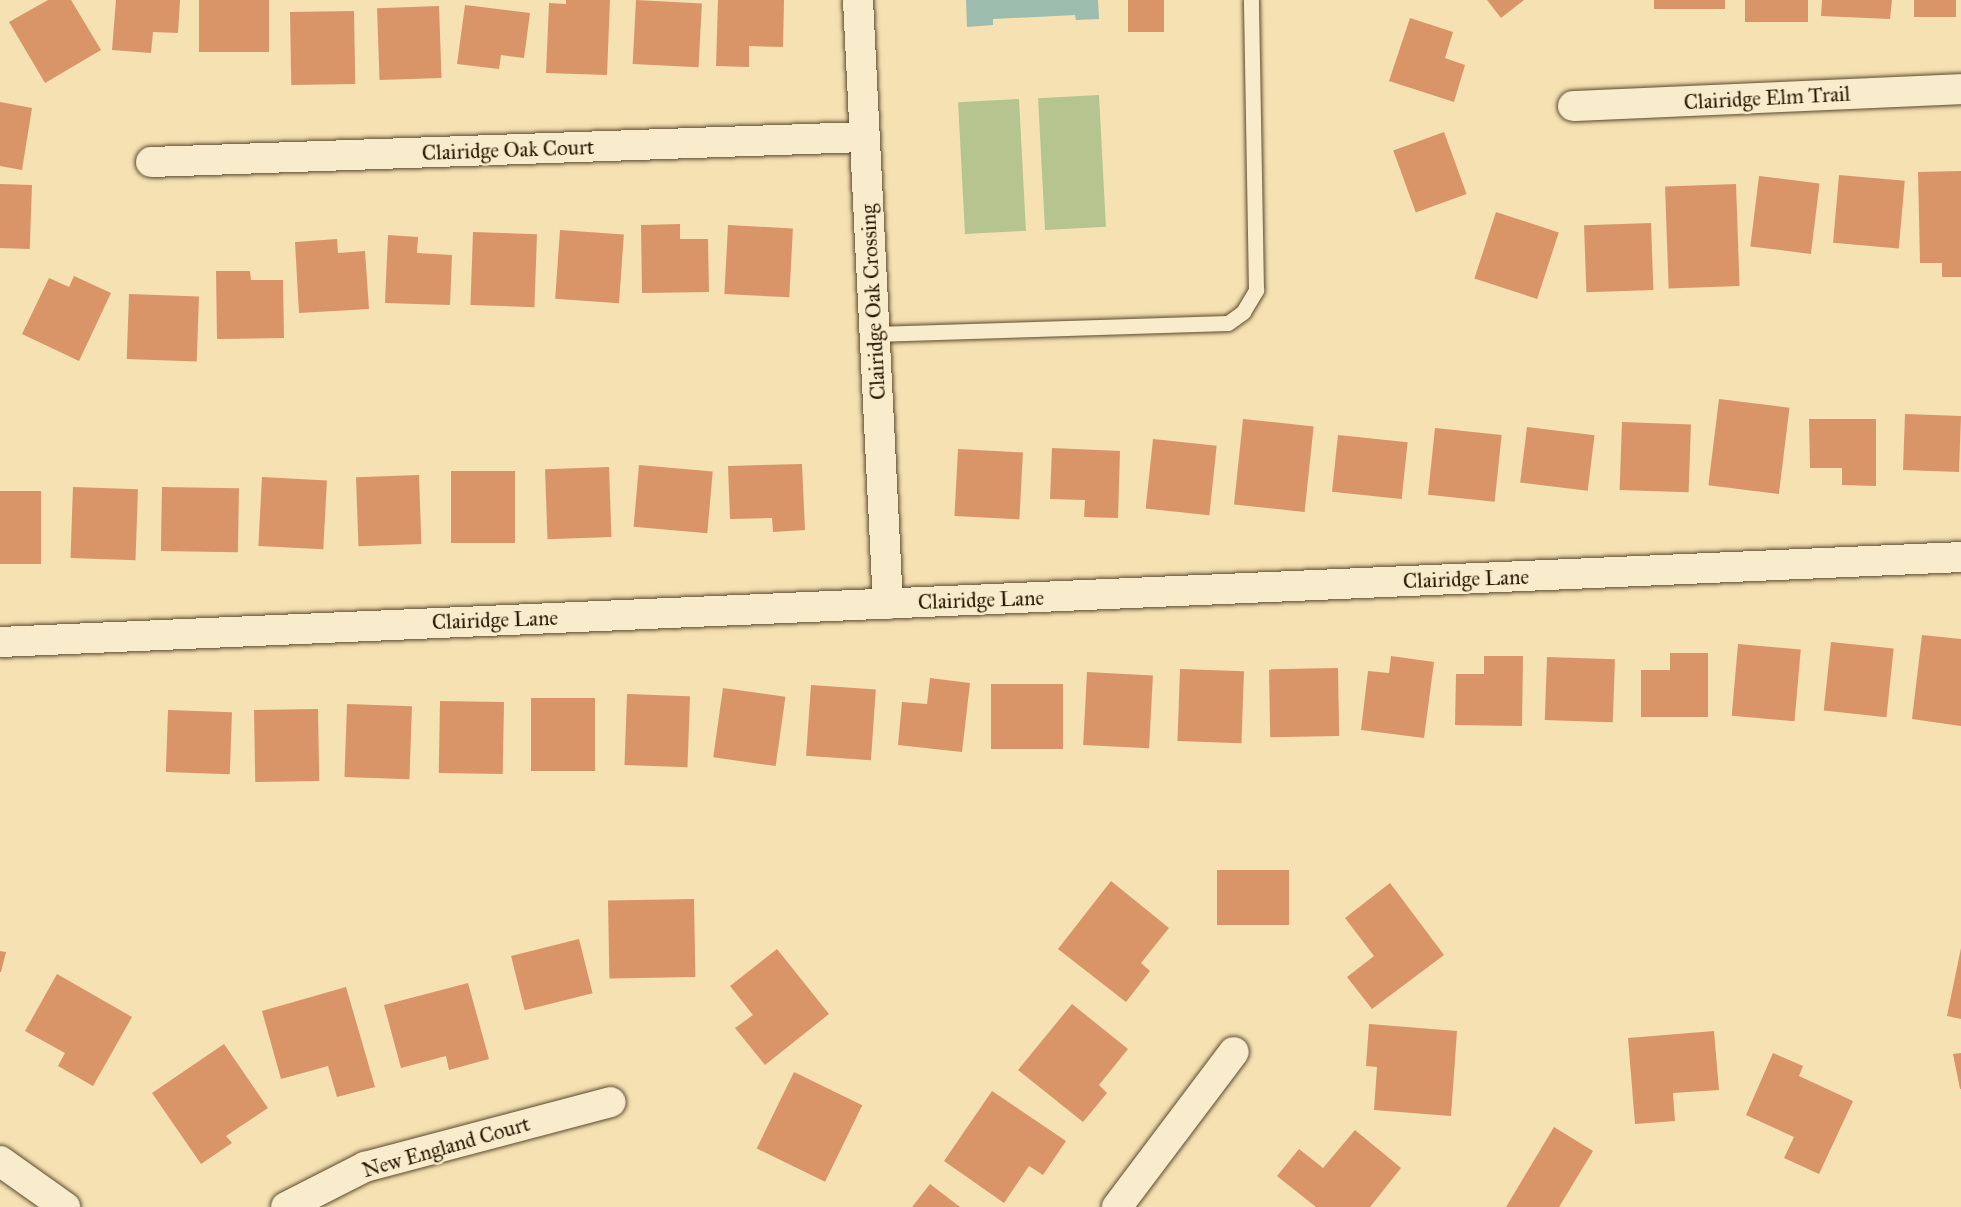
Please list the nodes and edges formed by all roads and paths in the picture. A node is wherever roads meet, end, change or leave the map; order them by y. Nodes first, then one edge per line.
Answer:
1 (858, 0) edge
2 (1251, 0) edge
3 (1961, 89) edge
4 (1573, 106) dead end
5 (864, 137) junction
6 (151, 162) dead end
7 (874, 334) junction
8 (1961, 557) edge
9 (888, 604) junction
10 (0, 642) edge
11 (1234, 1052) dead end
12 (611, 1102) dead end
13 (0, 1161) edge
14 (65, 1207) edge
15 (286, 1207) edge
16 (1117, 1207) edge

1 - 5 street, Clairidge Oak Crossing
2 - 7 lane
3 - 4 street, Clairidge Elm Trail
5 - 6 street, Clairidge Oak Court
5 - 7 street, Clairidge Oak Crossing
7 - 9 street, Clairidge Oak Crossing
8 - 9 street, Clairidge Lane
9 - 10 street, Clairidge Lane
11 - 16 street
12 - 15 street, New England Court
13 - 14 street

